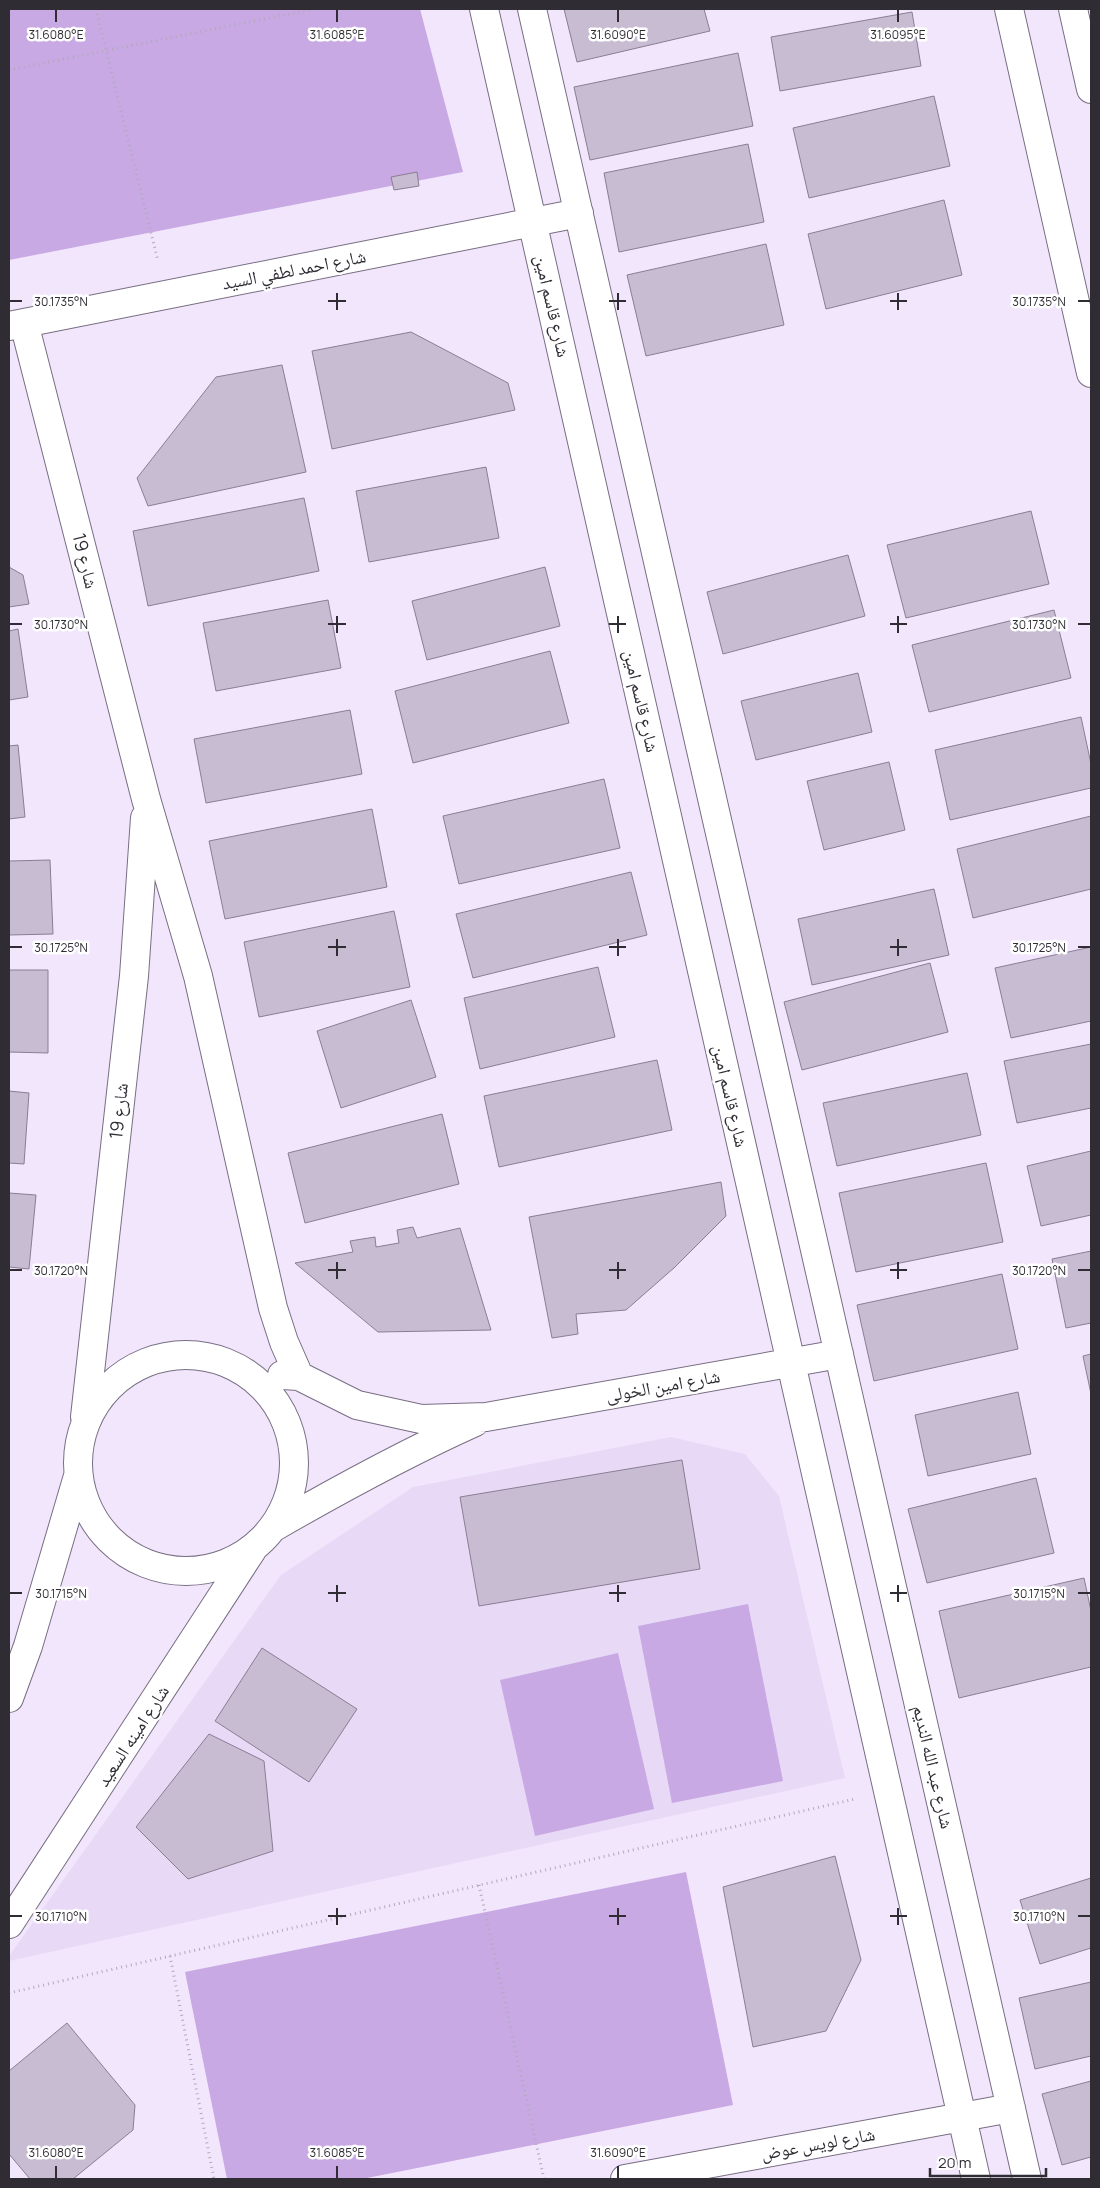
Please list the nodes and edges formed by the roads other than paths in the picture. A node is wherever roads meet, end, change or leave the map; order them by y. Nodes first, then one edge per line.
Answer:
1 (484, 9) edge
2 (532, 9) edge
3 (1009, 9) edge
4 (1073, 9) edge
5 (1091, 89) edge
6 (579, 213) junction
7 (533, 222) junction
8 (16, 324) edge
9 (1091, 373) edge
10 (146, 799) junction
11 (839, 1354) junction
12 (790, 1363) junction
13 (249, 1374) junction
14 (299, 1376) junction
15 (486, 1417) junction
16 (84, 1422) junction
17 (288, 1422) junction
18 (78, 1476) junction
19 (264, 1537) junction
20 (9, 1698) edge
21 (9, 1924) edge
22 (1010, 2108) junction
23 (961, 2117) junction
24 (625, 2179) edge
25 (976, 2179) edge
26 (1027, 2179) edge

1 - 7 street, شارع قاسم امين
2 - 6 street
3 - 9 street
4 - 5 street
6 - 7 street, شارع احمد لطفي السيد
6 - 11 street
7 - 8 street, شارع احمد لطفي السيد
7 - 12 street, شارع قاسم امين
8 - 10 street, شارع 19
10 - 14 street, شارع 19
10 - 16 street, شارع 19
11 - 12 street, شارع امين الخولى
11 - 22 street, شارع عبد الله النديم
12 - 15 street, شارع امين الخولى
12 - 23 street
13 - 14 street
13 - 16 street
13 - 17 street
14 - 15 street, شارع امين الخولى
14 - 17 street
15 - 19 street, شارع امين الخولى
16 - 18 street
17 - 19 street, شارع امينه السعيد
18 - 19 street, شارع امين الخولى
18 - 20 street
19 - 21 street, شارع امينه السعيد
22 - 23 street, شارع لويس عوض
22 - 26 street, شارع عبد الله النديم
23 - 24 street, شارع لويس عوض
23 - 25 street

